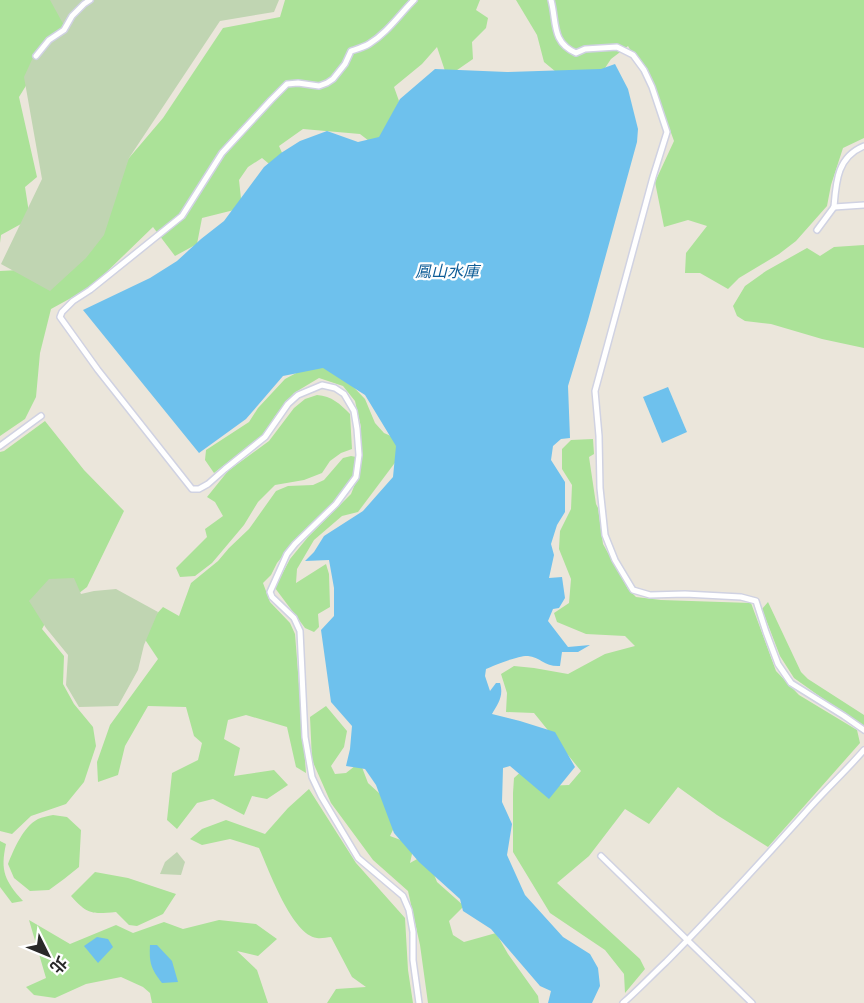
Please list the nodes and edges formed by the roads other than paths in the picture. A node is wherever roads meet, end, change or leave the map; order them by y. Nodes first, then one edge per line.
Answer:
1 (90, 0) edge
2 (414, 0) edge
3 (551, 0) edge
4 (36, 56) dead end
5 (864, 146) edge
6 (864, 204) edge
7 (834, 207) junction
8 (817, 230) dead end
9 (42, 416) dead end
10 (0, 446) edge
11 (864, 730) edge
12 (864, 750) edge
13 (601, 856) dead end
14 (688, 941) junction
15 (419, 1003) edge
16 (622, 1003) edge
17 (752, 1003) edge

1 - 4 street
2 - 15 street
3 - 11 street
5 - 7 street
6 - 7 street
7 - 8 street
9 - 10 street
12 - 14 street
13 - 14 street
14 - 16 street
14 - 17 street

